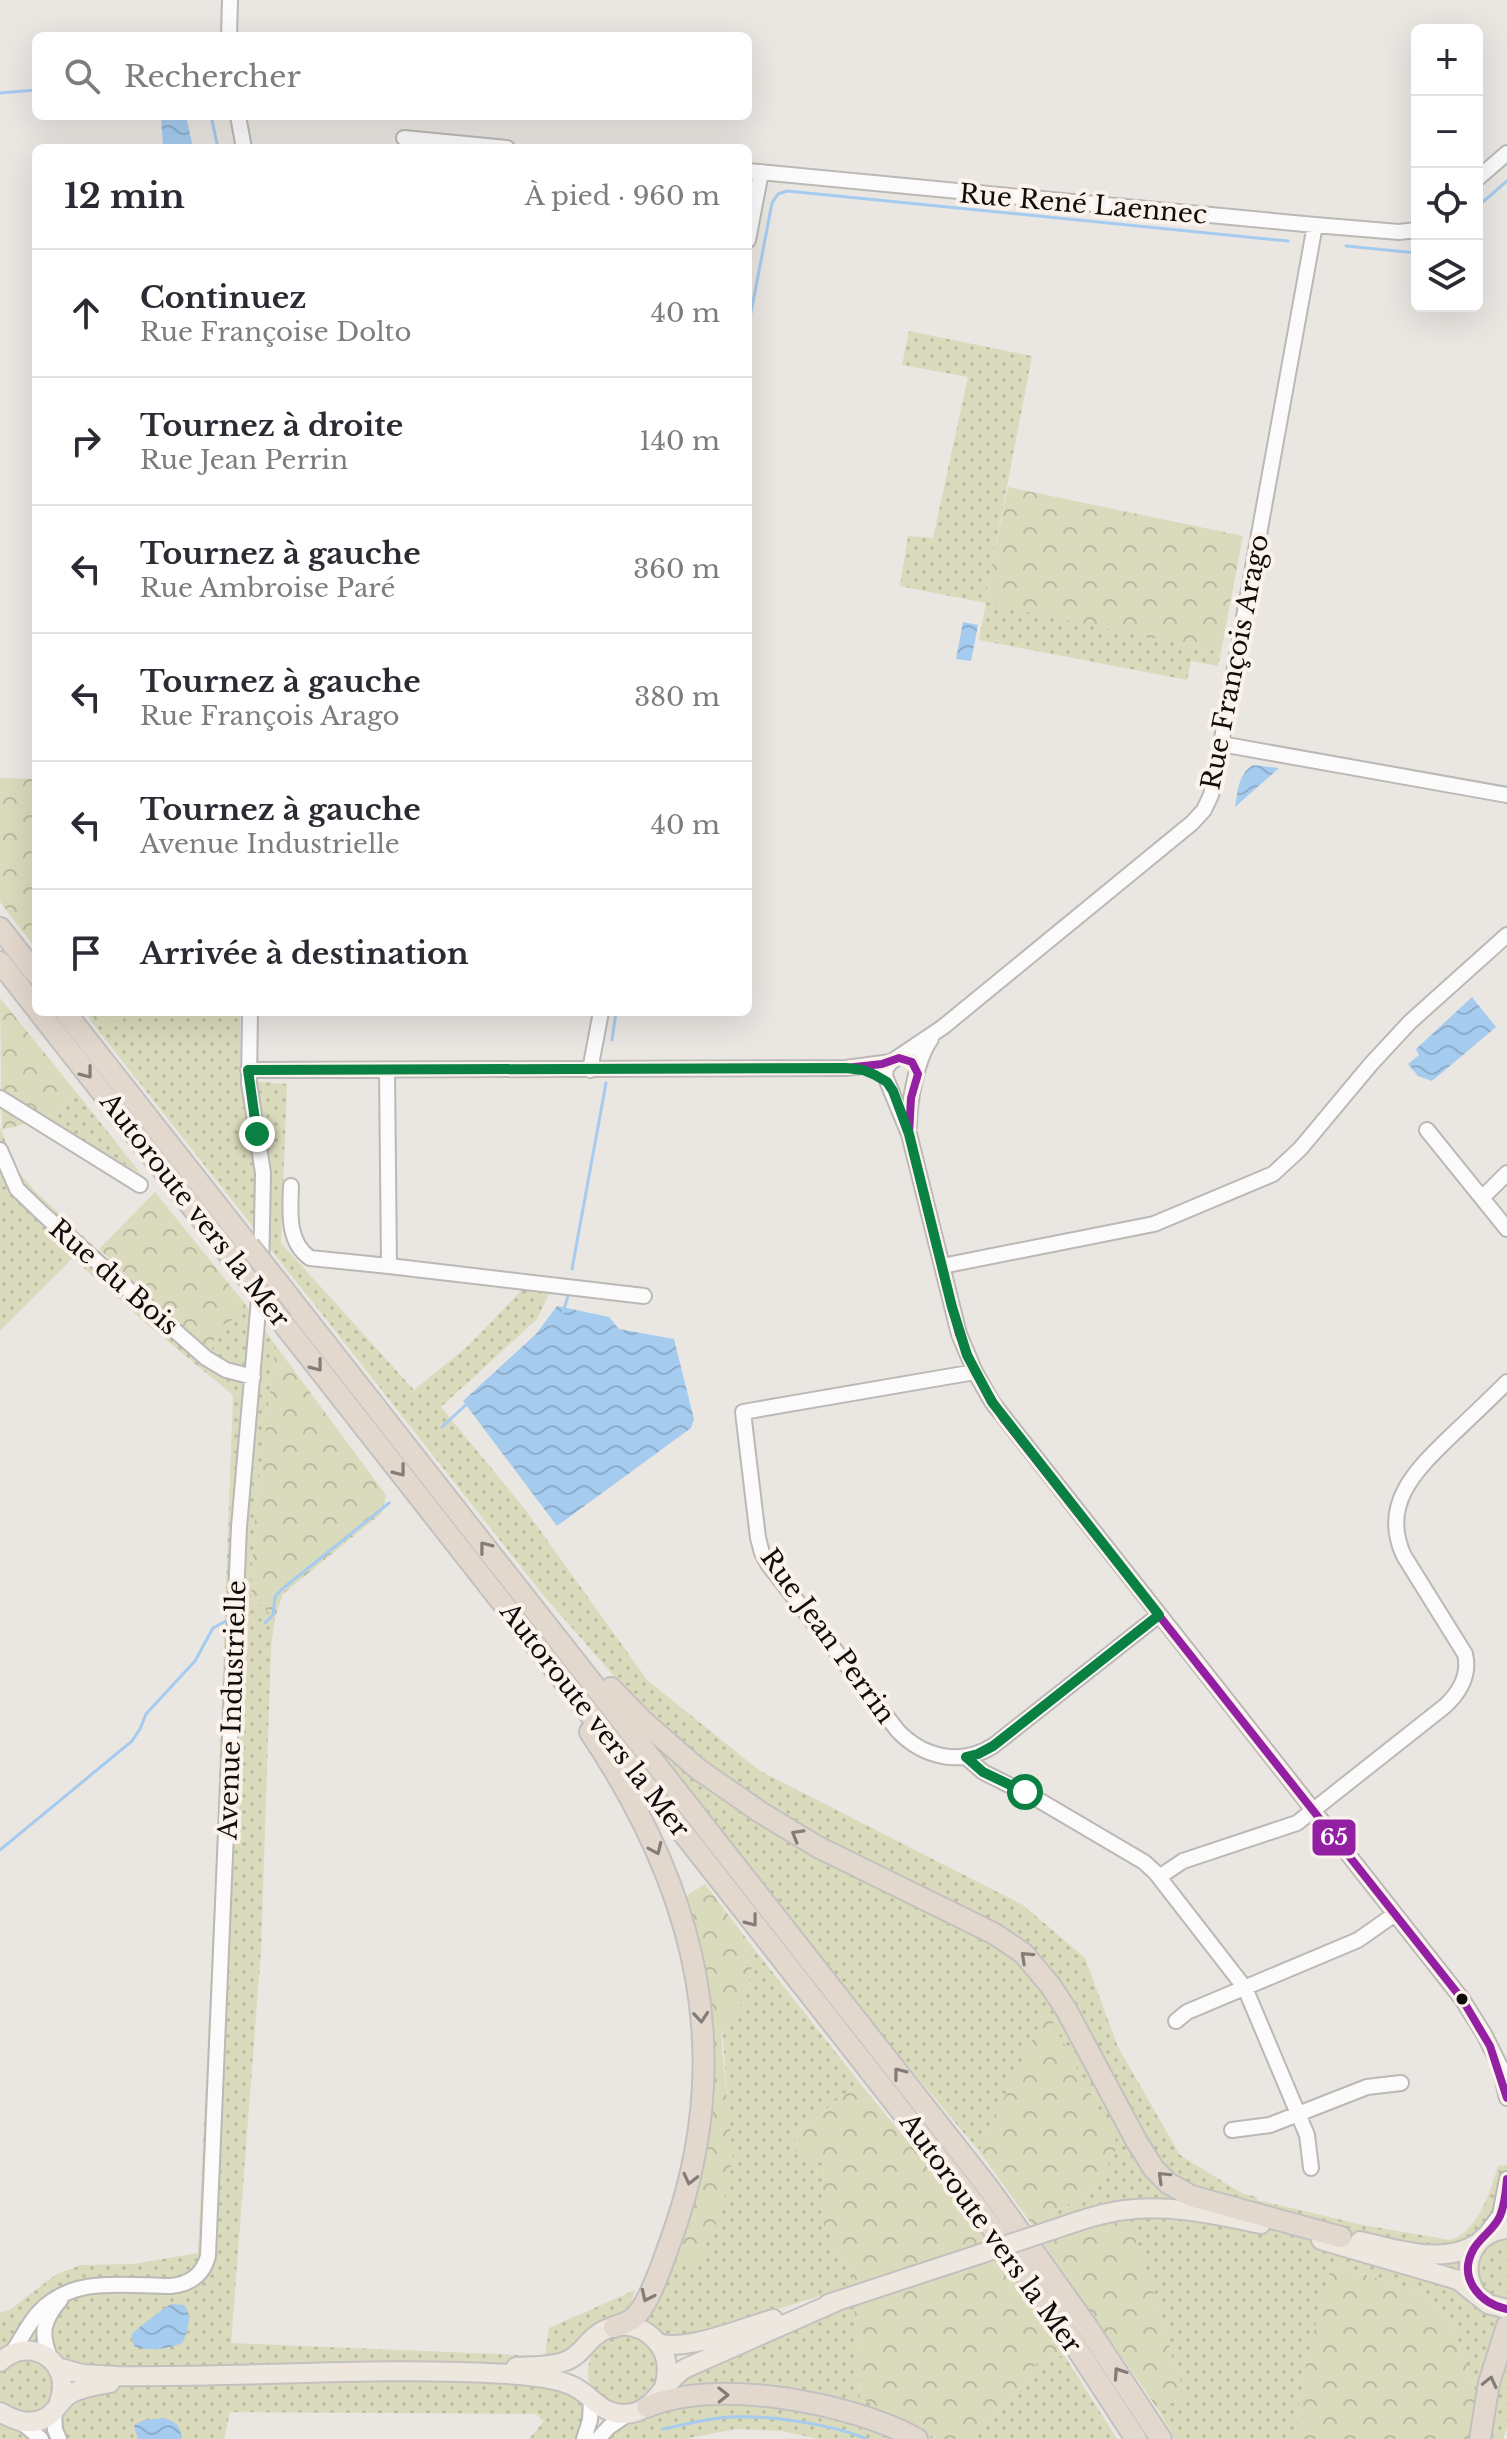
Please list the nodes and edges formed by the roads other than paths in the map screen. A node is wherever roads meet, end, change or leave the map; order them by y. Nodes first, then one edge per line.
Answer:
1 (230, 0) edge
2 (229, 32) edge
3 (239, 120) edge
4 (404, 138) dead end
5 (243, 144) edge
6 (466, 144) edge
7 (1507, 153) edge
8 (754, 172) edge
9 (1483, 174) edge
10 (752, 195) edge
11 (1315, 225) junction
12 (1411, 231) edge
13 (1221, 744) junction
14 (1507, 795) edge
15 (0, 928) edge
16 (1507, 935) edge
17 (0, 962) edge
18 (32, 969) edge
19 (32, 1002) edge
20 (43, 1016) edge
21 (68, 1016) edge
22 (250, 1016) edge
23 (600, 1016) edge
24 (943, 1027) junction
25 (894, 1060) junction
26 (846, 1068) junction
27 (248, 1070) junction
28 (387, 1070) junction
29 (590, 1070) junction
30 (917, 1078) junction
31 (888, 1084) junction
32 (0, 1098) edge
33 (1427, 1130) dead end
34 (909, 1134) junction
35 (0, 1150) edge
36 (1507, 1173) edge
37 (140, 1185) dead end
38 (291, 1186) dead end
39 (1482, 1198) junction
40 (1507, 1229) edge
41 (389, 1266) junction
42 (942, 1266) junction
43 (644, 1296) dead end
44 (975, 1372) junction
45 (253, 1377) junction
46 (1507, 1382) edge
47 (534, 1608) junction
48 (1159, 1615) junction
49 (566, 1683) junction
50 (966, 1757) junction
51 (1314, 1810) junction
52 (1159, 1877) junction
53 (1395, 1914) junction
54 (1245, 1988) junction
55 (1176, 2021) dead end
56 (1499, 2064) junction
57 (1507, 2080) edge
58 (1401, 2083) dead end
59 (1507, 2098) edge
60 (1298, 2114) junction
61 (1232, 2130) dead end
62 (1311, 2168) dead end
63 (1507, 2179) edge
64 (1507, 2229) edge
65 (1297, 2233) junction
66 (1341, 2237) junction
67 (1480, 2241) junction
68 (70, 2291) junction
69 (1476, 2294) junction
70 (840, 2300) junction
71 (1507, 2309) edge
72 (1507, 2326) edge
73 (614, 2327) junction
74 (658, 2343) junction
75 (585, 2347) junction
76 (6, 2358) edge
77 (54, 2364) junction
78 (457, 2372) junction
79 (161, 2377) junction
80 (664, 2387) junction
81 (588, 2397) junction
82 (57, 2406) junction
83 (637, 2410) junction
84 (5, 2414) edge
85 (41, 2439) edge
86 (59, 2439) edge
87 (584, 2439) edge
88 (598, 2439) edge
89 (917, 2439) edge
90 (1136, 2439) edge
91 (1161, 2439) edge
92 (1480, 2439) edge

1 - 2 street
3 - 5 street
4 - 6 street
7 - 9 street
8 - 10 street
8 - 11 street, Rue René Laennec
11 - 12 street, Rue René Laennec
11 - 13 street, Rue François Arago
13 - 14 street
13 - 24 street, Rue François Arago
15 - 18 highway
16 - 42 street
17 - 19 highway, Autoroute vers la Mer
20 -> 49 highway, Autoroute vers la Mer, bridge
47 -> 21 highway, bridge
22 - 27 street, Avenue Industrielle
23 - 29 street
24 - 25 street, Rue François Arago
24 - 30 street, Rue François Arago
25 - 26 street, Rue François Arago
25 - 30 street
25 - 31 street
26 - 29 street, Rue François Arago
26 - 31 street, Rue François Arago
27 - 28 street, Rue François Arago
27 - 45 street, Avenue Industrielle
28 - 29 street, Rue François Arago
28 - 41 street
30 - 31 street
30 - 34 street, Rue François Arago
31 - 34 street
32 - 37 street
33 - 39 street
34 - 42 street
35 - 45 street, Rue du Bois
36 - 39 street
38 - 41 street
39 - 40 street
41 - 43 street
42 - 44 street
44 - 48 street
44 - 50 street, Rue Jean Perrin
45 - 68 street, Avenue Industrielle
46 - 51 street
66 -> 47 highway
91 -> 47 highway
48 - 50 street
48 - 51 street
49 -> 73 highway
49 -> 90 highway, Autoroute vers la Mer
50 - 52 street
51 - 52 street
51 - 53 street
52 - 54 street
53 - 54 street
53 - 56 street
54 - 55 street
54 - 60 street
56 - 57 street
56 - 59 street
58 - 60 street
60 - 61 street
60 - 62 street
63 - 67 street
64 - 67 main road
65 - 66 main road
65 - 69 main road
65 - 70 main road, bridge
66 - 67 main road
67 - 69 main road
68 - 76 street, Avenue Industrielle
68 - 77 street
69 - 71 main road
70 - 74 main road
70 - 80 main road
92 -> 72 highway
73 - 74 main road
73 - 75 main road
74 - 80 main road
75 - 78 main road
75 - 81 main road
76 - 77 main road
77 - 79 main road
77 - 82 main road
78 - 79 main road
78 - 81 main road
79 - 82 main road
80 - 83 main road
81 - 83 main road
81 - 87 street
82 - 84 main road
82 - 86 street
83 - 88 street
83 -> 89 highway
84 - 85 street

